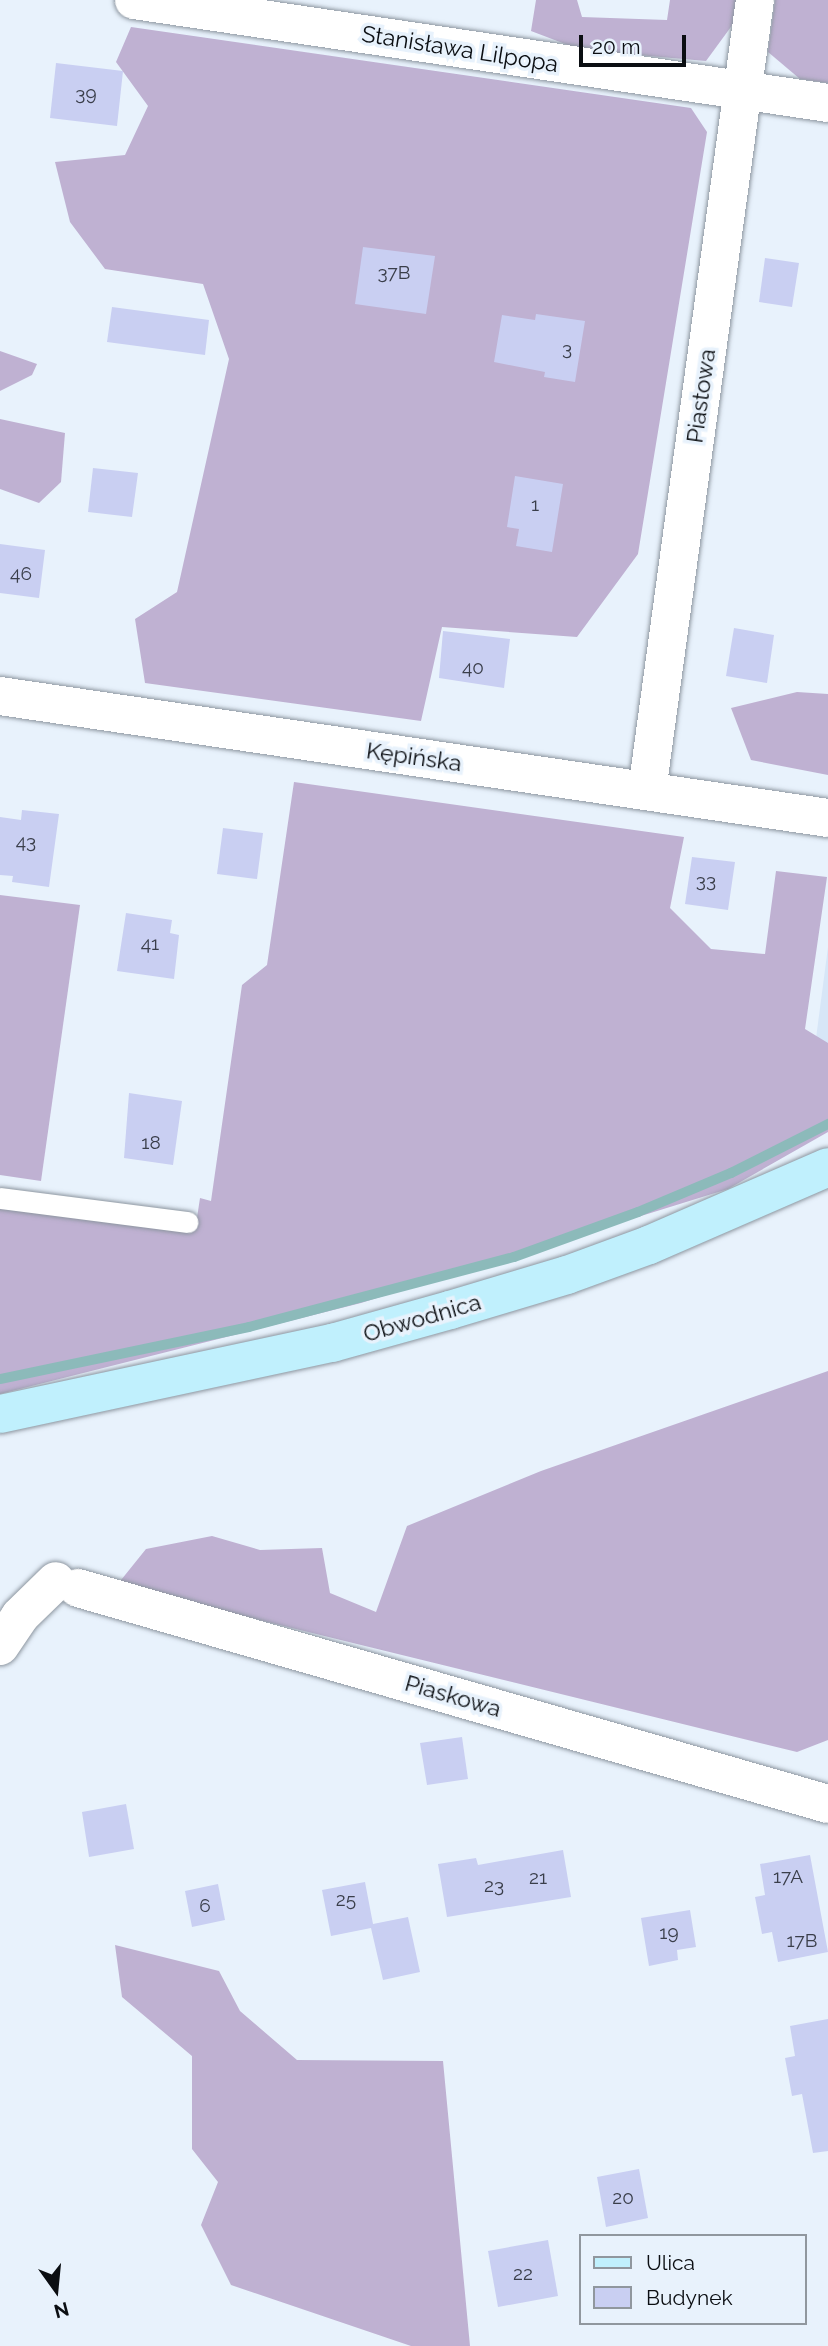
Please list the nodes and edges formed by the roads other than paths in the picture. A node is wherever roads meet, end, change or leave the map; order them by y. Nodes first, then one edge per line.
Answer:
1 (134, 0) edge
2 (755, 0) edge
3 (743, 92) junction
4 (828, 103) edge
5 (0, 696) edge
6 (647, 791) junction
7 (828, 818) edge
8 (828, 1167) edge
9 (0, 1198) edge
10 (187, 1223) dead end
11 (0, 1414) edge
12 (0, 1646) edge
13 (828, 1804) edge

1 - 3 street, Stanisława Lilpopa
2 - 3 street, Piastowa
3 - 4 street, Stanisława Lilpopa
3 - 6 street, Piastowa
5 - 6 street, Kępińska
6 - 7 street, Kępińska
8 - 11 main road, Obwodnica
9 - 10 lane
12 - 13 street, Piaskowa

